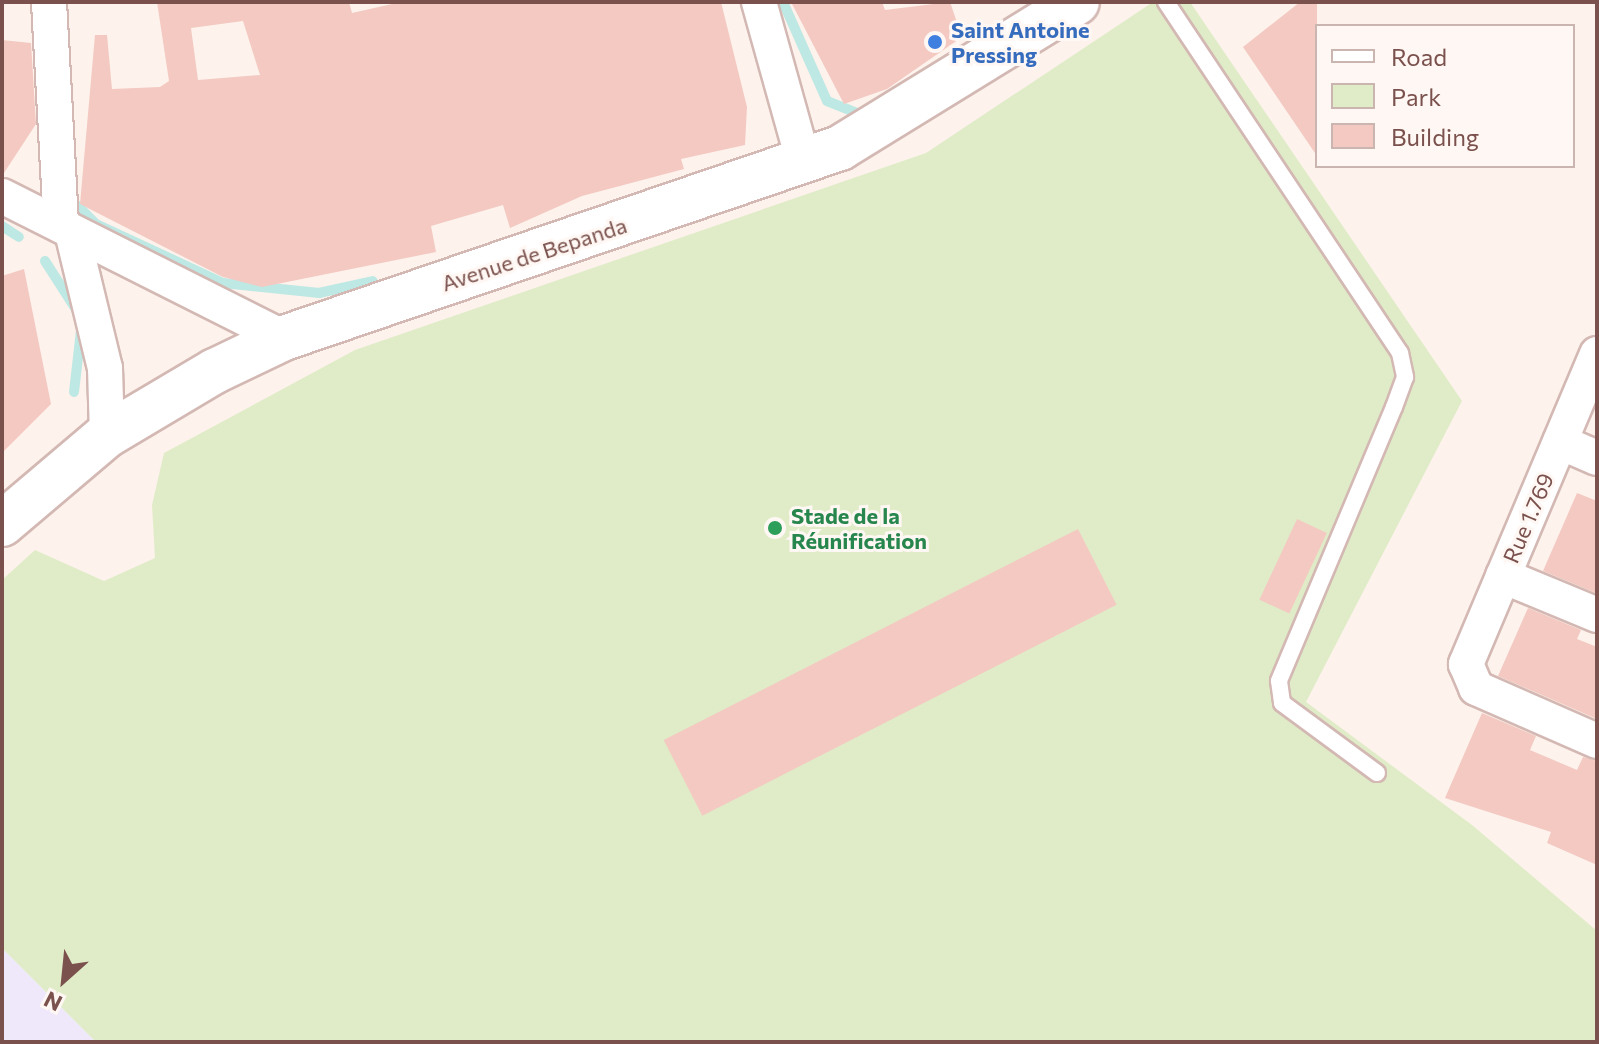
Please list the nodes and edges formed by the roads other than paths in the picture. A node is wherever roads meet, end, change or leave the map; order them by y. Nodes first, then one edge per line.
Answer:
1 (49, 2) edge
2 (759, 2) edge
3 (1077, 2) edge
4 (1166, 2) edge
5 (804, 163) junction
6 (2, 196) edge
7 (66, 228) junction
8 (284, 338) junction
9 (1597, 354) edge
10 (107, 435) junction
11 (1560, 442) junction
12 (1597, 458) edge
13 (2, 524) edge
14 (1503, 576) junction
15 (1597, 615) edge
16 (1597, 741) edge
17 (1377, 773) dead end

1 - 7 street
2 - 5 street
3 - 5 main road, Avenue de Bepanda
4 - 17 lane
5 - 8 main road, Avenue de Bepanda
6 - 7 street
7 - 8 street
7 - 10 street
8 - 10 main road, Avenue de Bepanda
9 - 11 street, Rue 1.769
10 - 13 main road, Avenue de Bepanda
11 - 12 street
11 - 14 street, Rue 1.769
14 - 15 street
14 - 16 street, Rue 1.769

